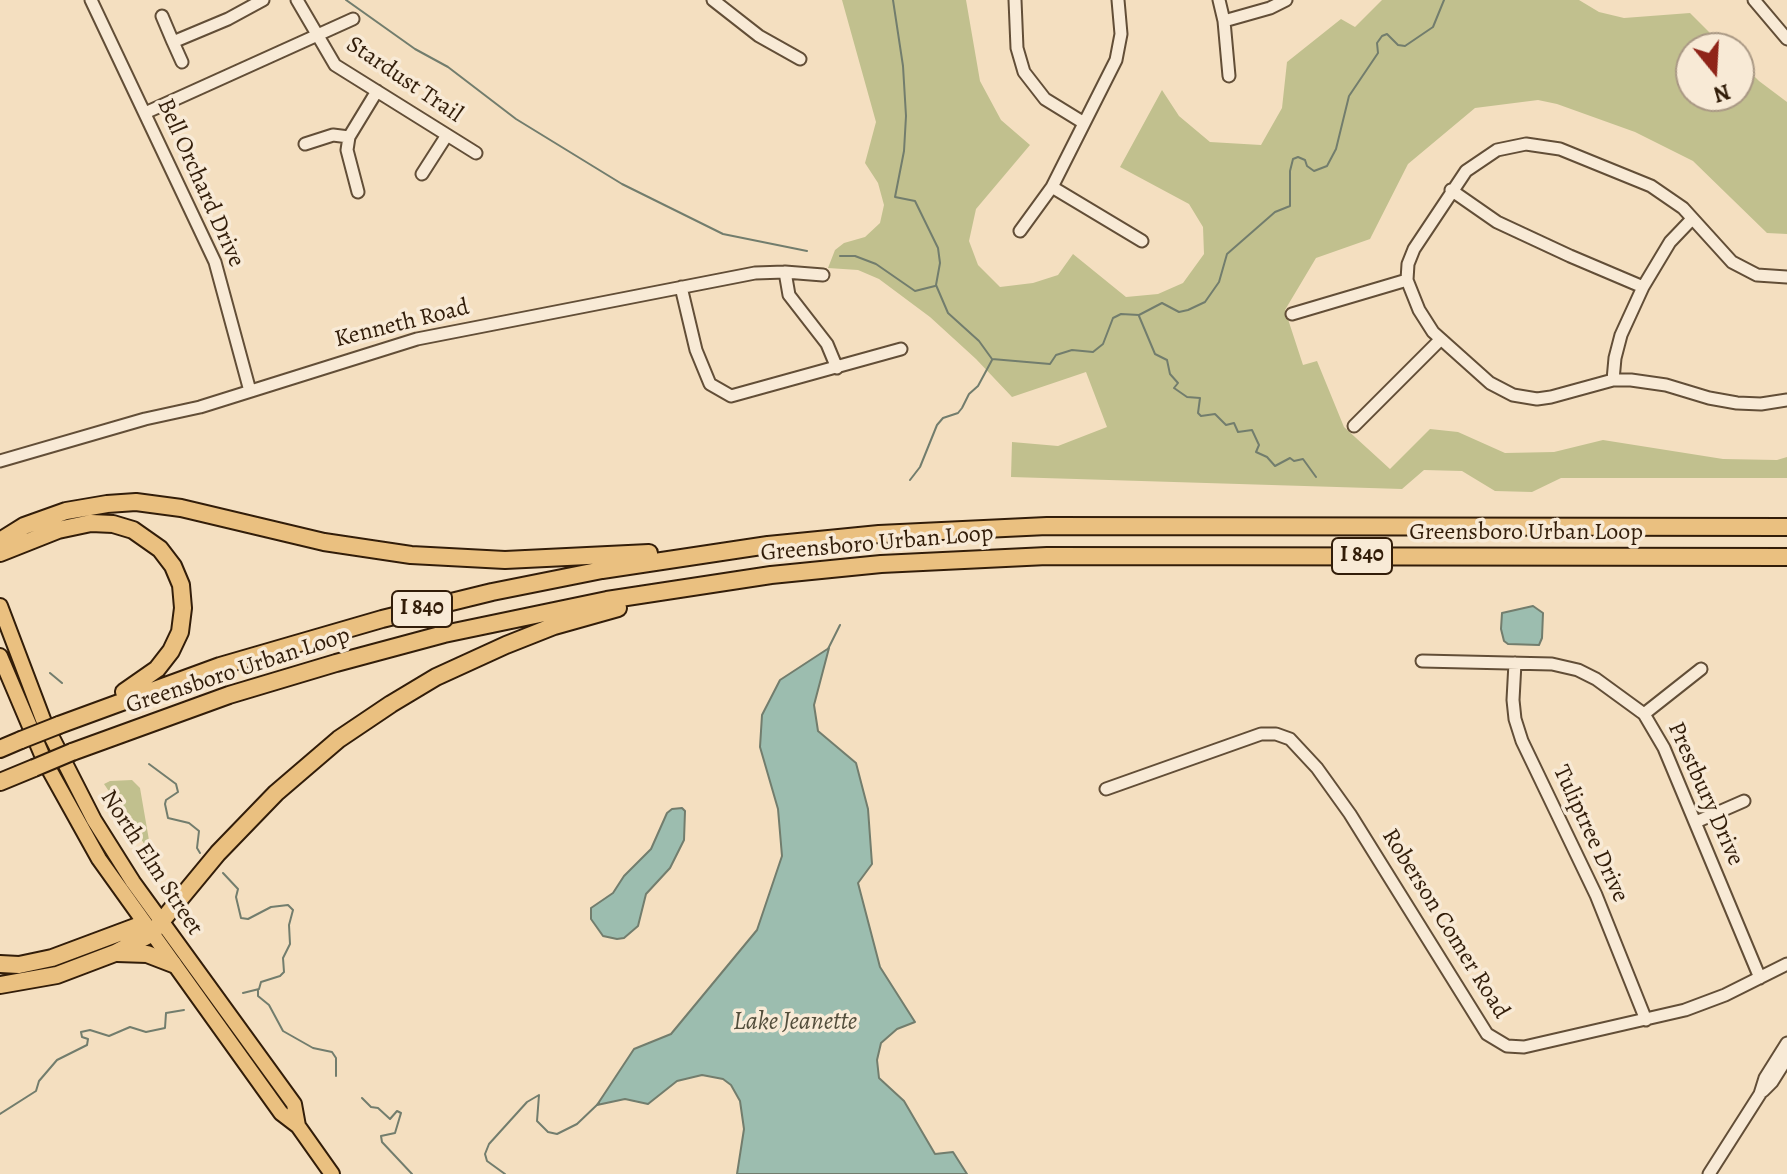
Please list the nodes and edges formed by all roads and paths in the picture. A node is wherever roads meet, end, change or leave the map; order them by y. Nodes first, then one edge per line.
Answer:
1 (91, 0) edge
2 (263, 0) edge
3 (297, 0) edge
4 (713, 0) edge
5 (1015, 0) edge
6 (1118, 0) edge
7 (1219, 0) edge
8 (1286, 0) edge
9 (1754, 0) edge
10 (162, 16) dead end
11 (353, 19) dead end
12 (1224, 21) junction
13 (318, 35) junction
14 (1787, 39) edge
15 (173, 42) junction
16 (800, 59) dead end
17 (182, 62) dead end
18 (1229, 76) dead end
19 (377, 91) junction
20 (145, 113) junction
21 (1084, 123) junction
22 (447, 135) junction
23 (349, 137) junction
24 (305, 144) dead end
25 (476, 153) dead end
26 (422, 174) dead end
27 (1052, 187) junction
28 (1451, 190) junction
29 (358, 192) dead end
30 (1692, 219) junction
31 (1020, 231) dead end
32 (1142, 241) dead end
33 (785, 272) junction
34 (823, 275) dead end
35 (1787, 277) edge
36 (1407, 280) junction
37 (681, 287) junction
38 (1643, 287) junction
39 (1292, 314) dead end
40 (1440, 340) junction
41 (901, 349) dead end
42 (837, 368) junction
43 (1613, 380) junction
44 (250, 391) junction
45 (1787, 400) edge
46 (1354, 426) dead end
47 (0, 461) edge
48 (24, 526) junction
49 (0, 527) edge
50 (1787, 527) edge
51 (0, 541) edge
52 (768, 545) junction
53 (0, 553) edge
54 (1787, 557) edge
55 (716, 582) junction
56 (0, 606) edge
57 (0, 656) edge
58 (1422, 661) dead end
59 (1515, 663) junction
60 (1701, 669) dead end
61 (86, 714) junction
62 (1644, 714) junction
63 (0, 749) edge
64 (3, 782) edge
65 (1106, 789) dead end
66 (1744, 801) dead end
67 (1696, 822) junction
68 (152, 927) junction
69 (115, 953) junction
70 (0, 964) edge
71 (173, 964) junction
72 (1787, 964) edge
73 (1760, 978) junction
74 (0, 985) edge
75 (1646, 1020) junction
76 (1787, 1043) edge
77 (1787, 1058) edge
78 (1760, 1094) junction
79 (298, 1126) junction
80 (332, 1174) edge
81 (1709, 1174) edge

1 - 20 street, Bell Orchard Drive
2 - 15 street
3 - 13 street, Stardust Trail
4 - 16 street
5 - 21 street
6 - 21 street
7 - 12 street
8 - 12 street
9 - 14 street
10 - 15 street
11 - 13 street
12 - 18 street
13 - 19 street, Stardust Trail
13 - 20 street
15 - 17 street
19 - 22 street, Stardust Trail
19 - 23 street
20 - 44 street, Bell Orchard Drive
21 - 27 street
22 - 25 street, Stardust Trail
22 - 26 street
23 - 24 street
23 - 29 street
27 - 31 street
27 - 32 street
28 - 30 street
28 - 36 street
28 - 38 street
30 - 35 street
30 - 38 street
33 - 34 street, Kenneth Road
33 - 37 street, Kenneth Road
33 - 42 street
36 - 39 street
36 - 40 street
37 - 42 street
37 - 44 street, Kenneth Road
38 - 43 street
40 - 43 street
40 - 46 street
41 - 42 street
43 - 45 street
44 - 47 street, Kenneth Road
48 - 49 highway
48 - 51 highway
48 - 52 highway
50 - 52 highway, Greensboro Urban Loop / I 840
52 - 61 highway, Greensboro Urban Loop / I 840
53 - 61 highway
54 - 55 highway, Greensboro Urban Loop / I 840
55 - 64 highway, Greensboro Urban Loop / I 840, bridge
55 - 68 highway
56 - 68 main road, North Elm Street
57 - 68 main road, North Elm Street
58 - 59 street, Prestbury Drive
59 - 62 street, Prestbury Drive
59 - 75 street, Tuliptree Drive
60 - 62 street
61 - 63 highway, Greensboro Urban Loop / I 840, bridge
62 - 67 street, Prestbury Drive
65 - 75 street, Roberson Comer Road
66 - 67 street
67 - 73 street, Prestbury Drive
68 - 69 highway
68 - 70 highway
68 - 71 main road, North Elm Street
68 - 79 main road, North Elm Street
69 - 71 highway
69 - 74 highway
71 - 79 main road, North Elm Street
72 - 73 street, Roberson Comer Road
73 - 75 street, Roberson Comer Road
76 - 78 street
77 - 78 street
78 - 81 street
79 - 80 main road, North Elm Street

